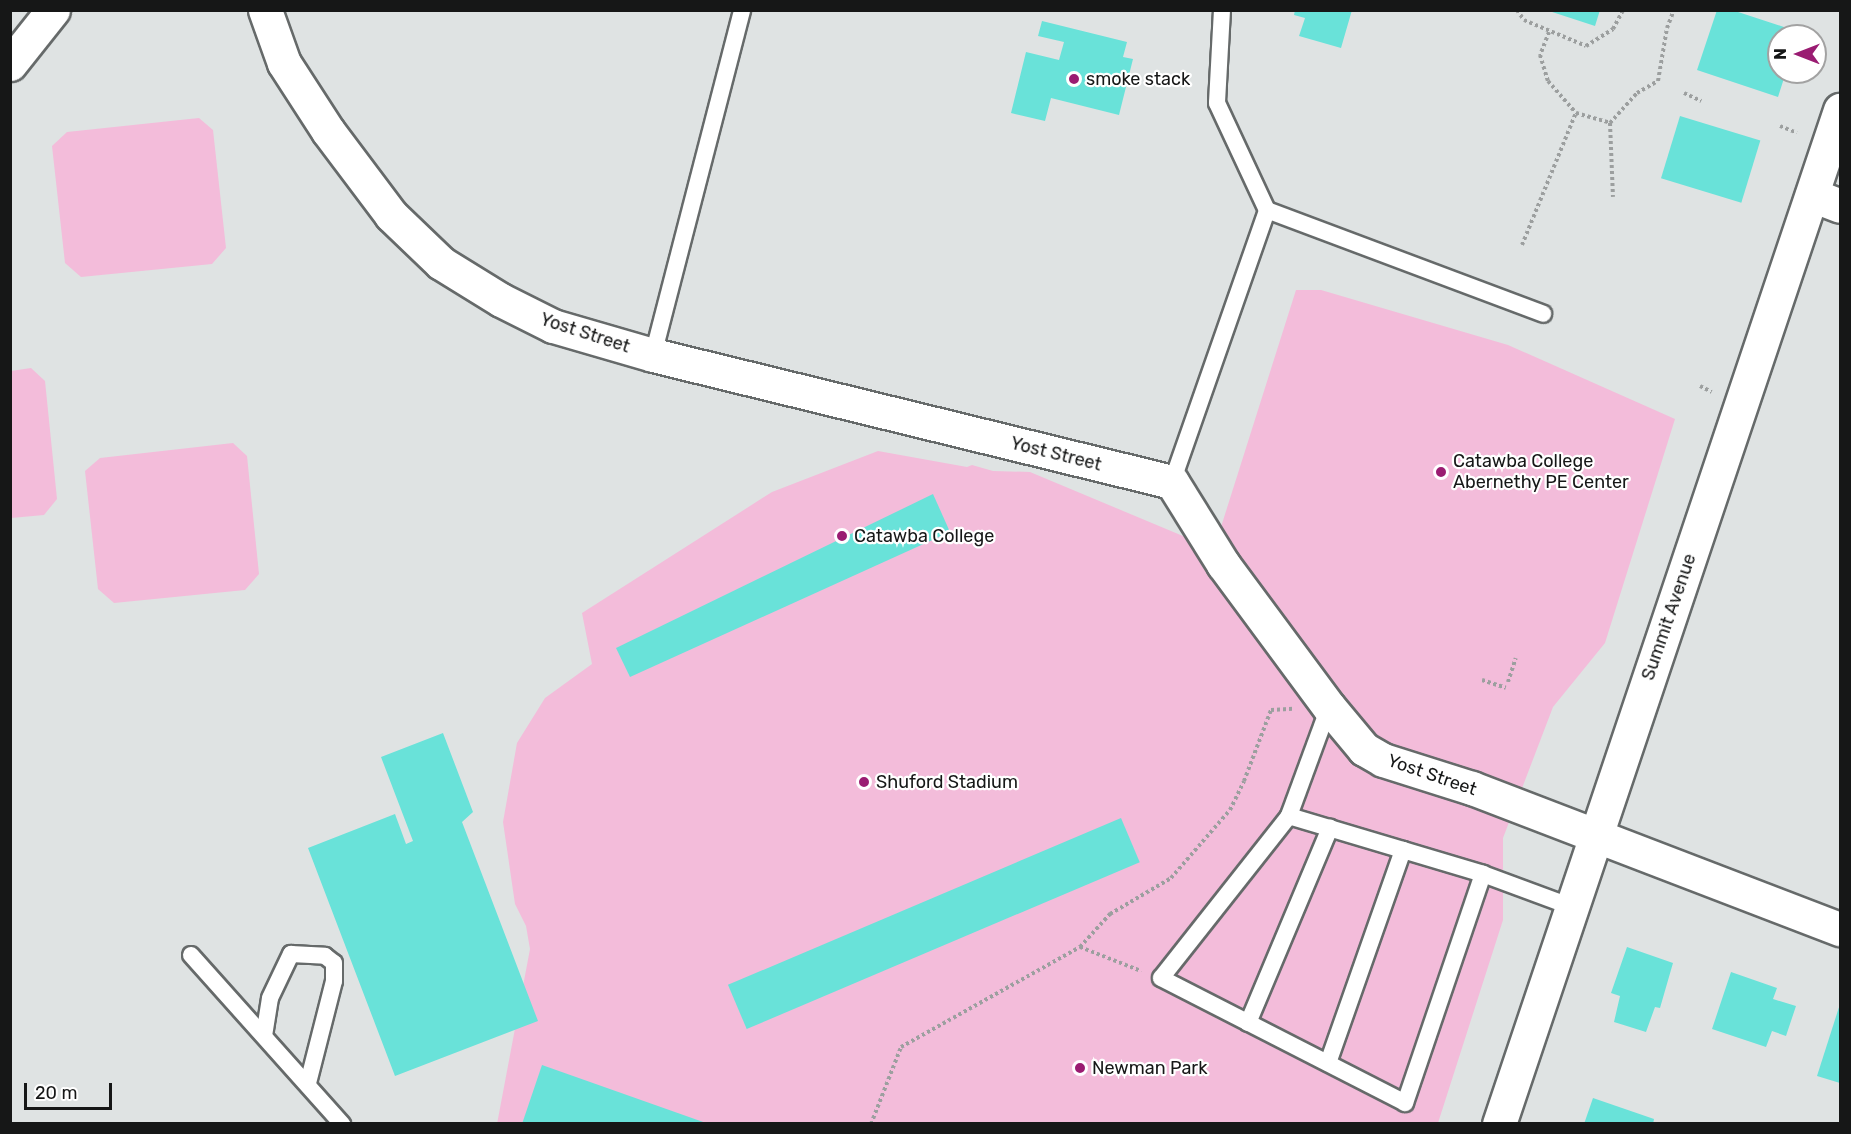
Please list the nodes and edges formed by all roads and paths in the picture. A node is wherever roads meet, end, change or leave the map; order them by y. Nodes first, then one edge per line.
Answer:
1 (53, 10) edge
2 (265, 10) edge
3 (742, 10) edge
4 (1222, 10) edge
5 (1517, 10) edge
6 (1623, 10) edge
7 (1674, 10) edge
8 (1549, 32) junction
9 (10, 64) edge
10 (1684, 93) dead end
11 (1701, 100) dead end
12 (1840, 110) edge
13 (1576, 113) junction
14 (1610, 123) junction
15 (1780, 126) dead end
16 (1797, 133) dead end
17 (1612, 197) dead end
18 (1826, 200) edge
19 (1267, 210) junction
20 (1522, 244) dead end
21 (1543, 314) dead end
22 (653, 355) junction
23 (1700, 386) dead end
24 (1712, 392) dead end
25 (1172, 482) junction
26 (1516, 658) dead end
27 (1482, 680) dead end
28 (1508, 682) dead end
29 (1506, 688) dead end
30 (1329, 707) junction
31 (1289, 816) junction
32 (1330, 828) junction
33 (1595, 835) junction
34 (1403, 850) junction
35 (1483, 874) junction
36 (1572, 907) junction
37 (1840, 928) edge
38 (1080, 947) junction
39 (191, 956) dead end
40 (1161, 978) junction
41 (1248, 1023) junction
42 (264, 1036) junction
43 (1328, 1063) junction
44 (308, 1083) junction
45 (342, 1124) edge
46 (871, 1124) edge
47 (1499, 1124) edge

1 - 9 street
2 - 22 street, Yost Street
3 - 22 lane
4 - 19 lane
5 - 8 path
6 - 8 path
7 - 14 path
8 - 13 path
10 - 11 path
12 - 18 street, Summit Avenue
13 - 14 path
13 - 20 path
14 - 17 path
15 - 16 path
18 - 33 street, Summit Avenue
19 - 21 lane
19 - 25 lane
22 - 25 street, Yost Street
23 - 24 path
25 - 30 street, Yost Street
26 - 28 path
27 - 29 path
30 - 31 lane
30 - 33 street, Yost Street
30 - 38 path
31 - 32 lane
31 - 40 lane
32 - 34 lane
32 - 41 lane
33 - 36 street, Summit Avenue
33 - 37 street, Yost Street
34 - 35 lane
34 - 43 lane
35 - 36 lane
35 - 43 lane
36 - 47 street, Summit Avenue
38 - 40 path
38 - 46 path
39 - 42 lane
40 - 41 lane
41 - 43 lane
42 - 44 lane
42 - 44 lane
44 - 45 lane

